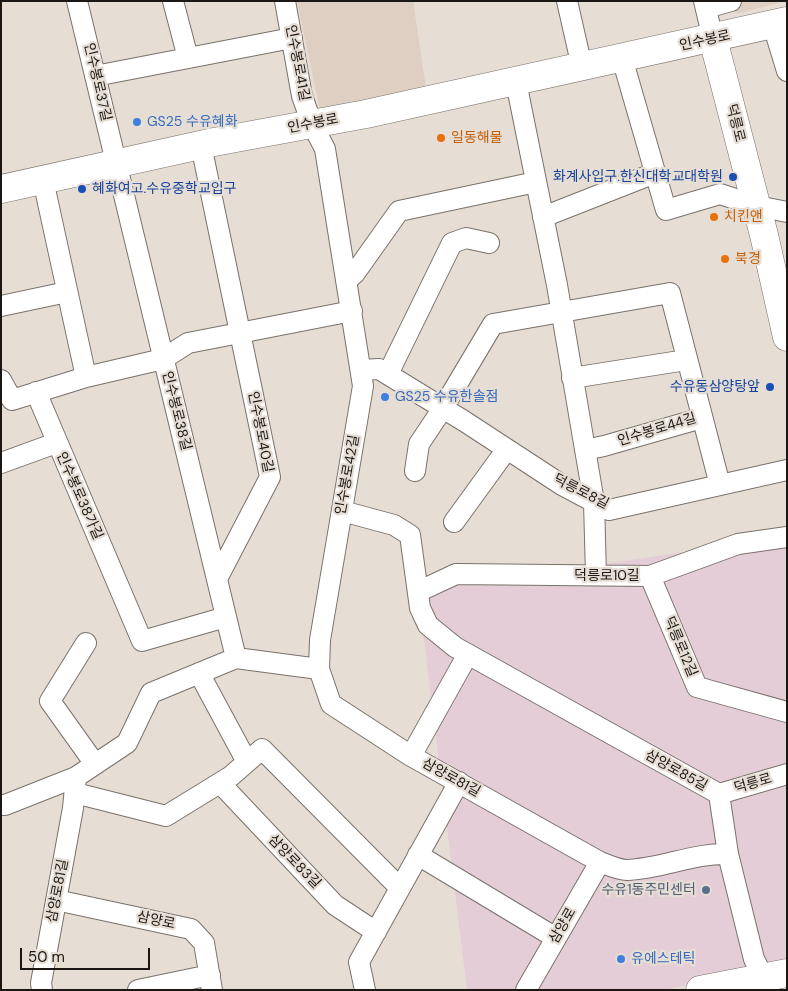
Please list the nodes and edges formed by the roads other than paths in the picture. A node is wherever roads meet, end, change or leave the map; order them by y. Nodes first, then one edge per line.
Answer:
1 (78, 1) edge
2 (173, 1) edge
3 (285, 1) edge
4 (567, 1) edge
5 (731, 1) edge
6 (705, 4) edge
7 (780, 23) edge
8 (292, 38) junction
9 (713, 39) junction
10 (188, 58) junction
11 (622, 58) junction
12 (582, 67) junction
13 (787, 71) edge
14 (96, 76) junction
15 (516, 82) junction
16 (312, 124) junction
17 (201, 145) junction
18 (116, 164) junction
19 (655, 173) junction
20 (43, 180) junction
21 (536, 182) junction
22 (1, 189) edge
23 (757, 206) junction
24 (787, 212) edge
25 (543, 217) junction
26 (489, 243) dead end
27 (346, 281) junction
28 (67, 292) junction
29 (782, 292) edge
30 (1, 306) edge
31 (352, 311) junction
32 (561, 311) junction
33 (240, 332) junction
34 (787, 336) edge
35 (163, 359) junction
36 (686, 360) junction
37 (361, 370) junction
38 (388, 374) junction
39 (86, 377) junction
40 (572, 378) junction
41 (1, 380) edge
42 (36, 392) junction
43 (443, 408) junction
44 (702, 418) junction
45 (56, 442) junction
46 (507, 449) junction
47 (585, 450) junction
48 (1, 463) edge
49 (787, 470) edge
50 (415, 471) dead end
51 (720, 485) junction
52 (594, 502) junction
53 (342, 511) junction
54 (454, 522) dead end
55 (787, 537) edge
56 (596, 576) junction
57 (650, 576) junction
58 (217, 579) junction
59 (424, 589) dead end
60 (226, 618) junction
61 (86, 644) dead end
62 (468, 654) junction
63 (236, 658) junction
64 (319, 669) junction
65 (199, 673) junction
66 (787, 712) edge
67 (255, 755) junction
68 (412, 756) junction
69 (95, 764) junction
70 (787, 774) edge
71 (459, 782) junction
72 (220, 783) junction
73 (75, 785) junction
74 (719, 794) junction
75 (1, 805) edge
76 (728, 854) junction
77 (418, 855) junction
78 (600, 862) junction
79 (400, 888) junction
80 (56, 900) junction
81 (376, 932) junction
82 (556, 938) junction
83 (774, 980) edge
84 (211, 982) edge
85 (42, 990) edge
86 (138, 990) edge
87 (364, 990) edge
88 (526, 990) edge
89 (700, 990) edge

1 - 14 street, 인수봉로37길
2 - 10 street
3 - 8 street, 인수봉로41길
4 - 12 street
5 - 6 street
6 - 9 street
7 - 9 main road, 인수봉로
7 - 13 street
8 - 10 street
8 - 16 street, 인수봉로41길
9 - 11 main road, 인수봉로
9 - 23 main road, 덕릉로
10 - 14 street
11 - 12 main road, 인수봉로
11 - 19 street
12 - 15 main road, 인수봉로
14 - 18 street, 인수봉로37길
15 - 16 main road, 인수봉로
15 - 21 street
16 - 17 main road, 인수봉로
16 - 27 street, 인수봉로42길
17 - 18 main road, 인수봉로
17 - 33 street, 인수봉로40길
18 - 20 main road, 인수봉로
18 - 35 street, 인수봉로38길
19 - 23 street
19 - 25 street
20 - 22 main road, 인수봉로
20 - 28 street
21 - 25 street
21 - 27 street
23 - 24 street
23 - 29 main road, 덕릉로
25 - 32 street
26 - 38 street
27 - 31 street, 인수봉로42길
28 - 30 street
28 - 39 street
29 - 34 main road, 덕릉로
31 - 33 street
31 - 37 street, 인수봉로42길
32 - 36 street, 인수봉로44길
32 - 40 street
32 - 43 street
33 - 35 street
33 - 58 street, 인수봉로40길
35 - 39 street
35 - 58 street, 인수봉로38길
36 - 40 street
36 - 44 street, 인수봉로44길
37 - 38 street, 덕릉로8길
37 - 53 street, 인수봉로42길
38 - 43 street, 덕릉로8길
39 - 42 street
40 - 47 street
41 - 42 street
42 - 45 street, 인수봉로38가길
43 - 46 street, 덕릉로8길
43 - 50 street
44 - 47 street, 인수봉로44길
44 - 51 street
45 - 48 street
45 - 60 street, 인수봉로38가길
46 - 52 street, 덕릉로8길
46 - 54 street
47 - 52 street
49 - 51 street, 덕릉로8길
51 - 52 street, 덕릉로8길
52 - 56 street
53 - 62 street, 삼양로85길
53 - 64 street, 인수봉로42길
55 - 57 street, 덕릉로10길
56 - 57 street, 덕릉로10길
56 - 59 street, 덕릉로10길
57 - 66 street, 덕릉로12길
58 - 60 street, 인수봉로38길
60 - 63 street, 인수봉로38길
61 - 69 street
62 - 68 street
62 - 74 street, 삼양로85길
63 - 64 street
63 - 65 street
64 - 68 street, 삼양로81길
65 - 67 street
65 - 69 street
67 - 72 street
67 - 79 street
68 - 71 street, 삼양로81길
69 - 73 street
70 - 74 street, 덕릉로
71 - 77 street
71 - 78 street, 삼양로81길
72 - 73 street
72 - 81 street, 삼양로83길
73 - 75 street
73 - 80 street, 삼양로81길
74 - 76 street, 삼양로85길
76 - 78 street, 삼양로81길
76 - 83 street, 삼양로85길
77 - 79 street
77 - 82 street
78 - 82 street, 삼양로
79 - 81 street
80 - 84 street, 삼양로
80 - 85 street, 삼양로81길
81 - 87 street
82 - 88 street, 삼양로
83 - 89 main road
84 - 86 street

